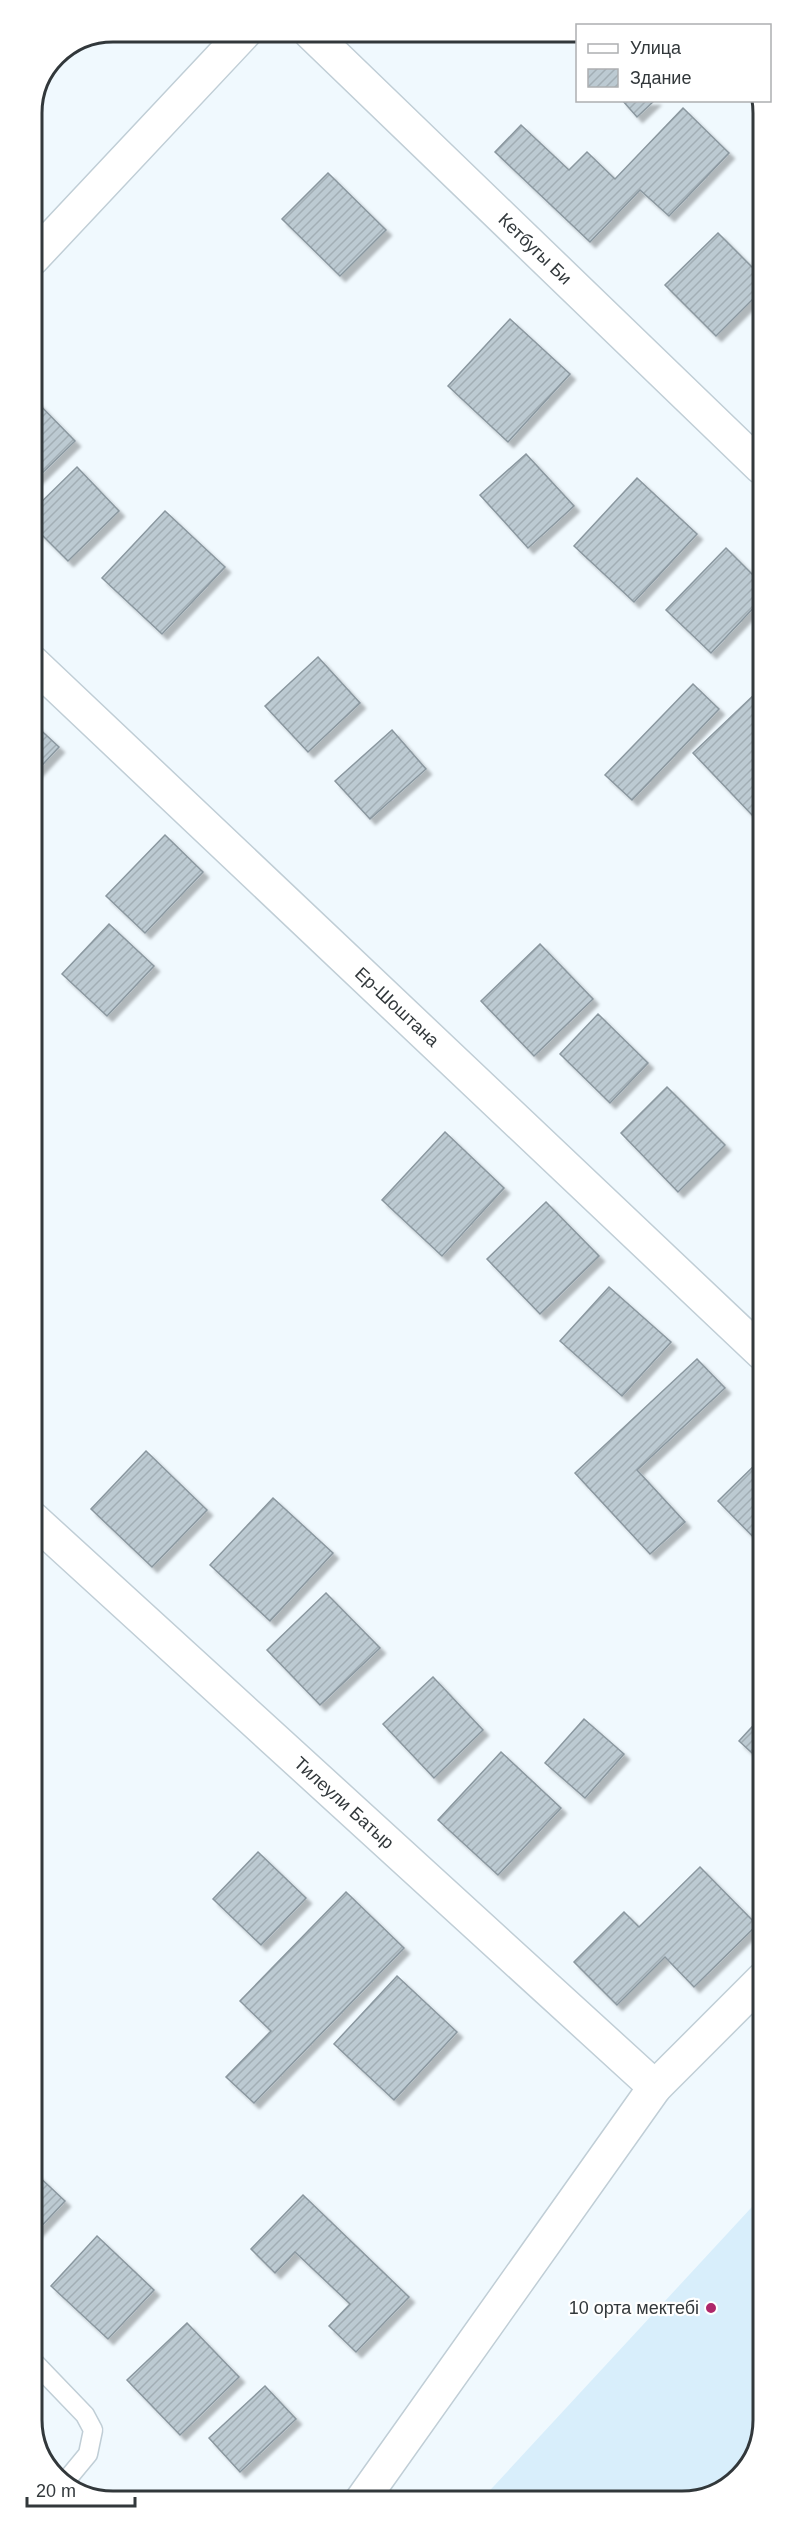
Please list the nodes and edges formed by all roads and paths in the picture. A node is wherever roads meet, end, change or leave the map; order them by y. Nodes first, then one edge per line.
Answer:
1 (236, 42) edge
2 (320, 42) edge
3 (42, 249) edge
4 (753, 459) edge
5 (42, 671) edge
6 (753, 1344) edge
7 (42, 1527) edge
8 (753, 1993) edge
9 (655, 2087) junction
10 (42, 2370) edge
11 (70, 2476) edge
12 (368, 2491) edge

1 - 3 street
2 - 4 street, Кетбугы Би
5 - 6 street, Ер-Шоштана
7 - 9 street, Тилеули Батыр
8 - 9 street
9 - 12 street
10 - 11 lane

